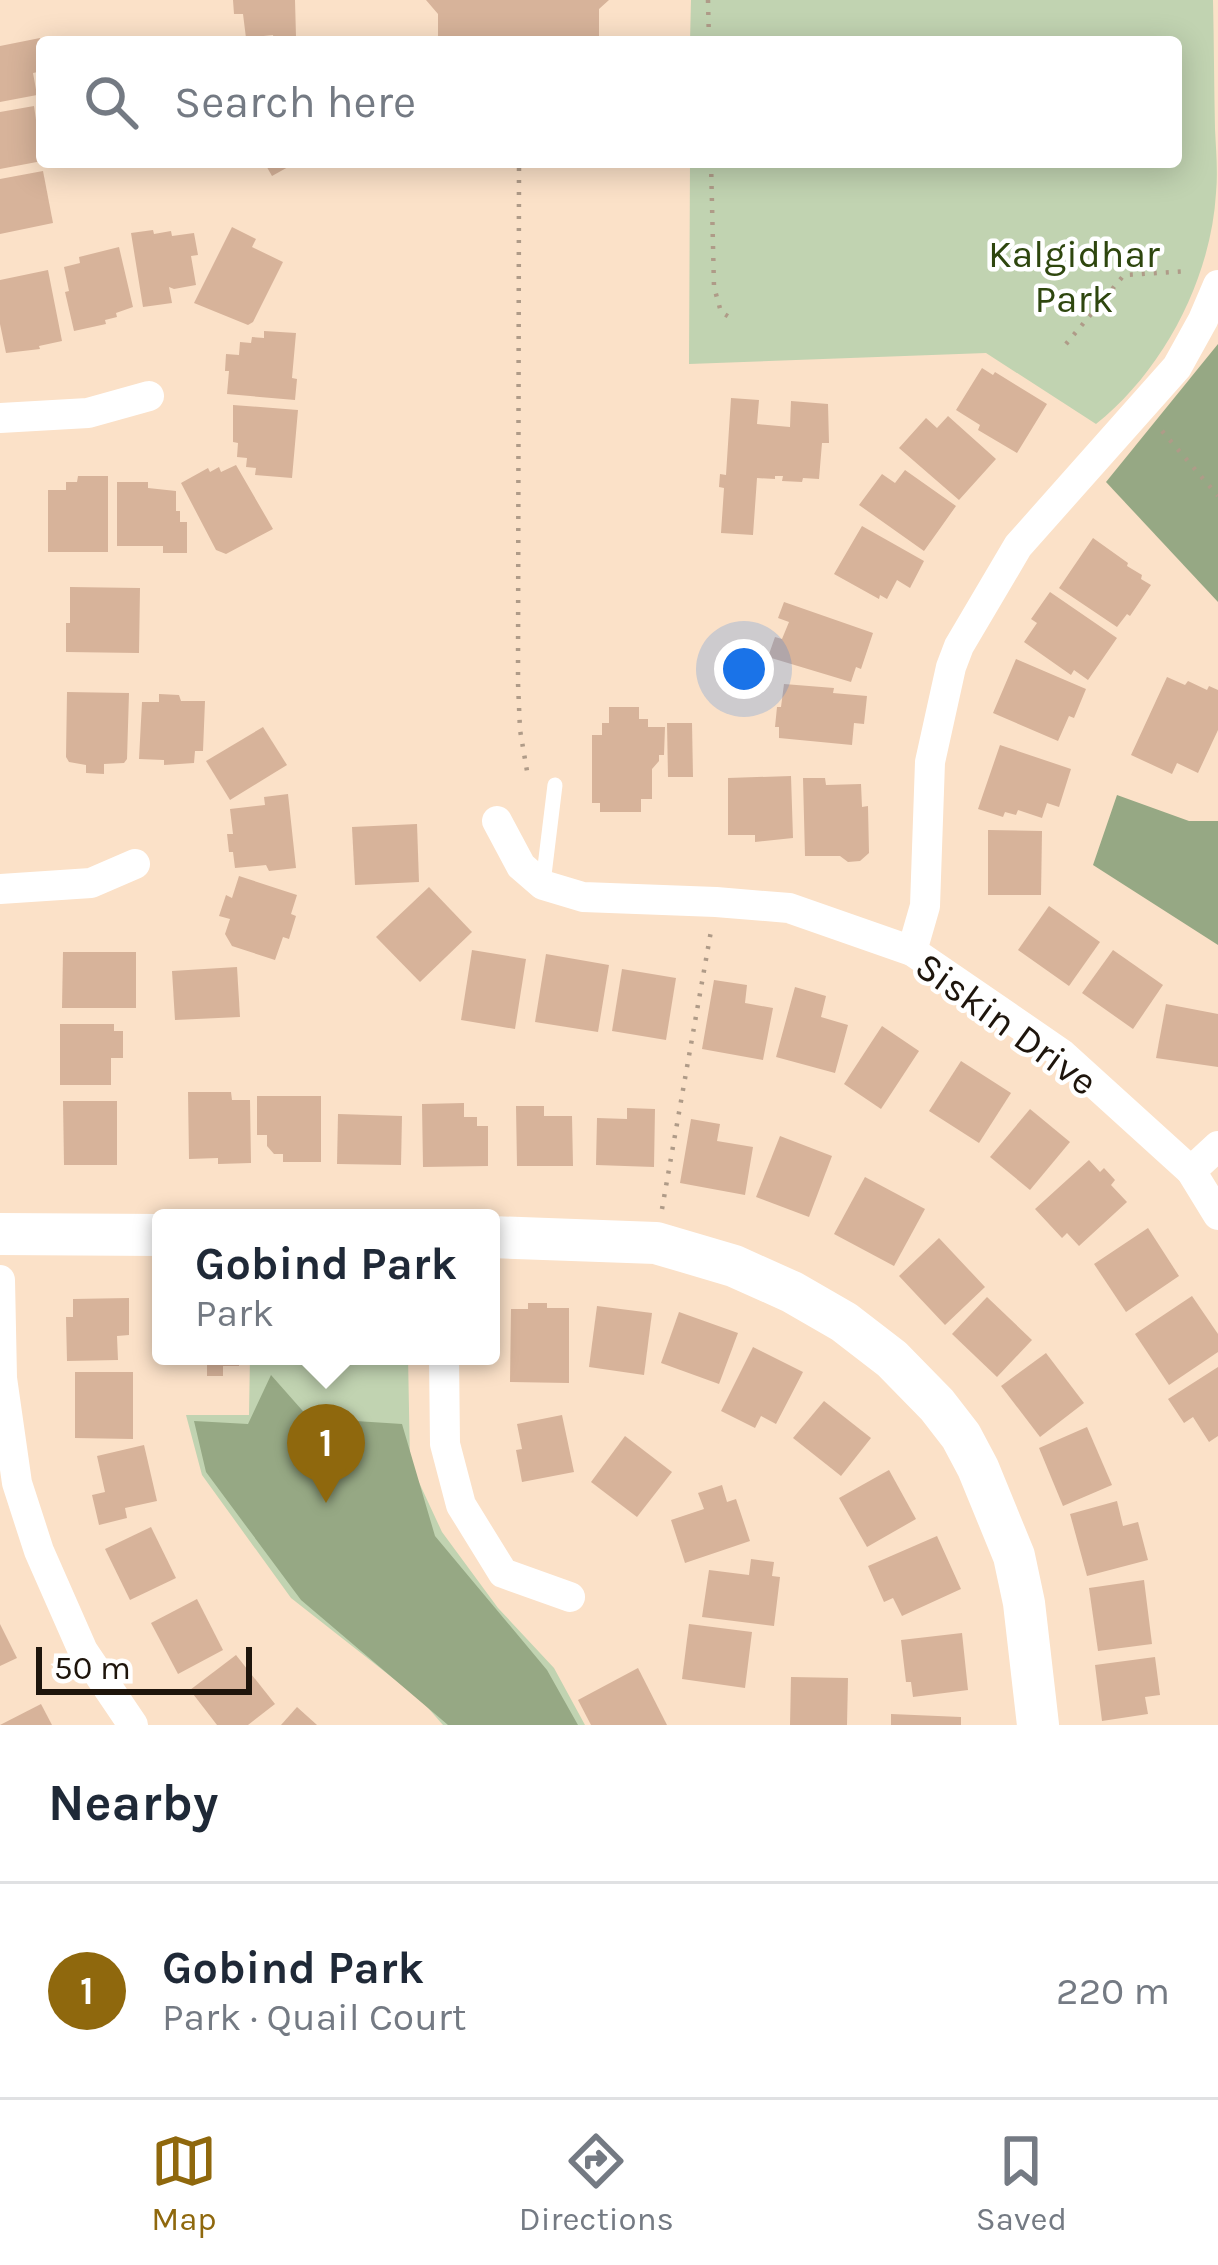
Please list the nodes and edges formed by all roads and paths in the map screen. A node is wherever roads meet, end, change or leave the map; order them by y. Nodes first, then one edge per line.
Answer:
1 (708, 0) edge
2 (709, 36) edge
3 (519, 168) dead end
4 (711, 168) edge
5 (1188, 271) dead end
6 (1218, 285) edge
7 (731, 318) dead end
8 (1066, 344) dead end
9 (149, 397) dead end
10 (1141, 410) junction
11 (0, 418) edge
12 (1218, 496) edge
13 (555, 785) joint
14 (497, 821) dead end
15 (135, 864) dead end
16 (543, 885) junction
17 (0, 889) edge
18 (716, 902) junction
19 (912, 952) junction
20 (1218, 1146) edge
21 (1191, 1171) junction
22 (1218, 1215) edge
23 (0, 1234) edge
24 (152, 1235) edge
25 (500, 1237) edge
26 (656, 1243) junction
27 (0, 1280) edge
28 (444, 1365) edge
29 (570, 1597) dead end
30 (133, 1725) edge
31 (1038, 1725) edge

1 - 2 path
3 - 13 path
4 - 7 path
5 - 8 path
6 - 10 street
9 - 11 street
10 - 12 path
10 - 19 street
13 - 16 lane
14 - 16 street
15 - 17 street
16 - 18 street, Siskin Drive
18 - 19 street, Siskin Drive
18 - 26 path
19 - 21 street, Siskin Drive
20 - 21 street
21 - 22 street, Siskin Drive
23 - 24 street
25 - 26 street
26 - 31 street
27 - 30 street
28 - 29 street

